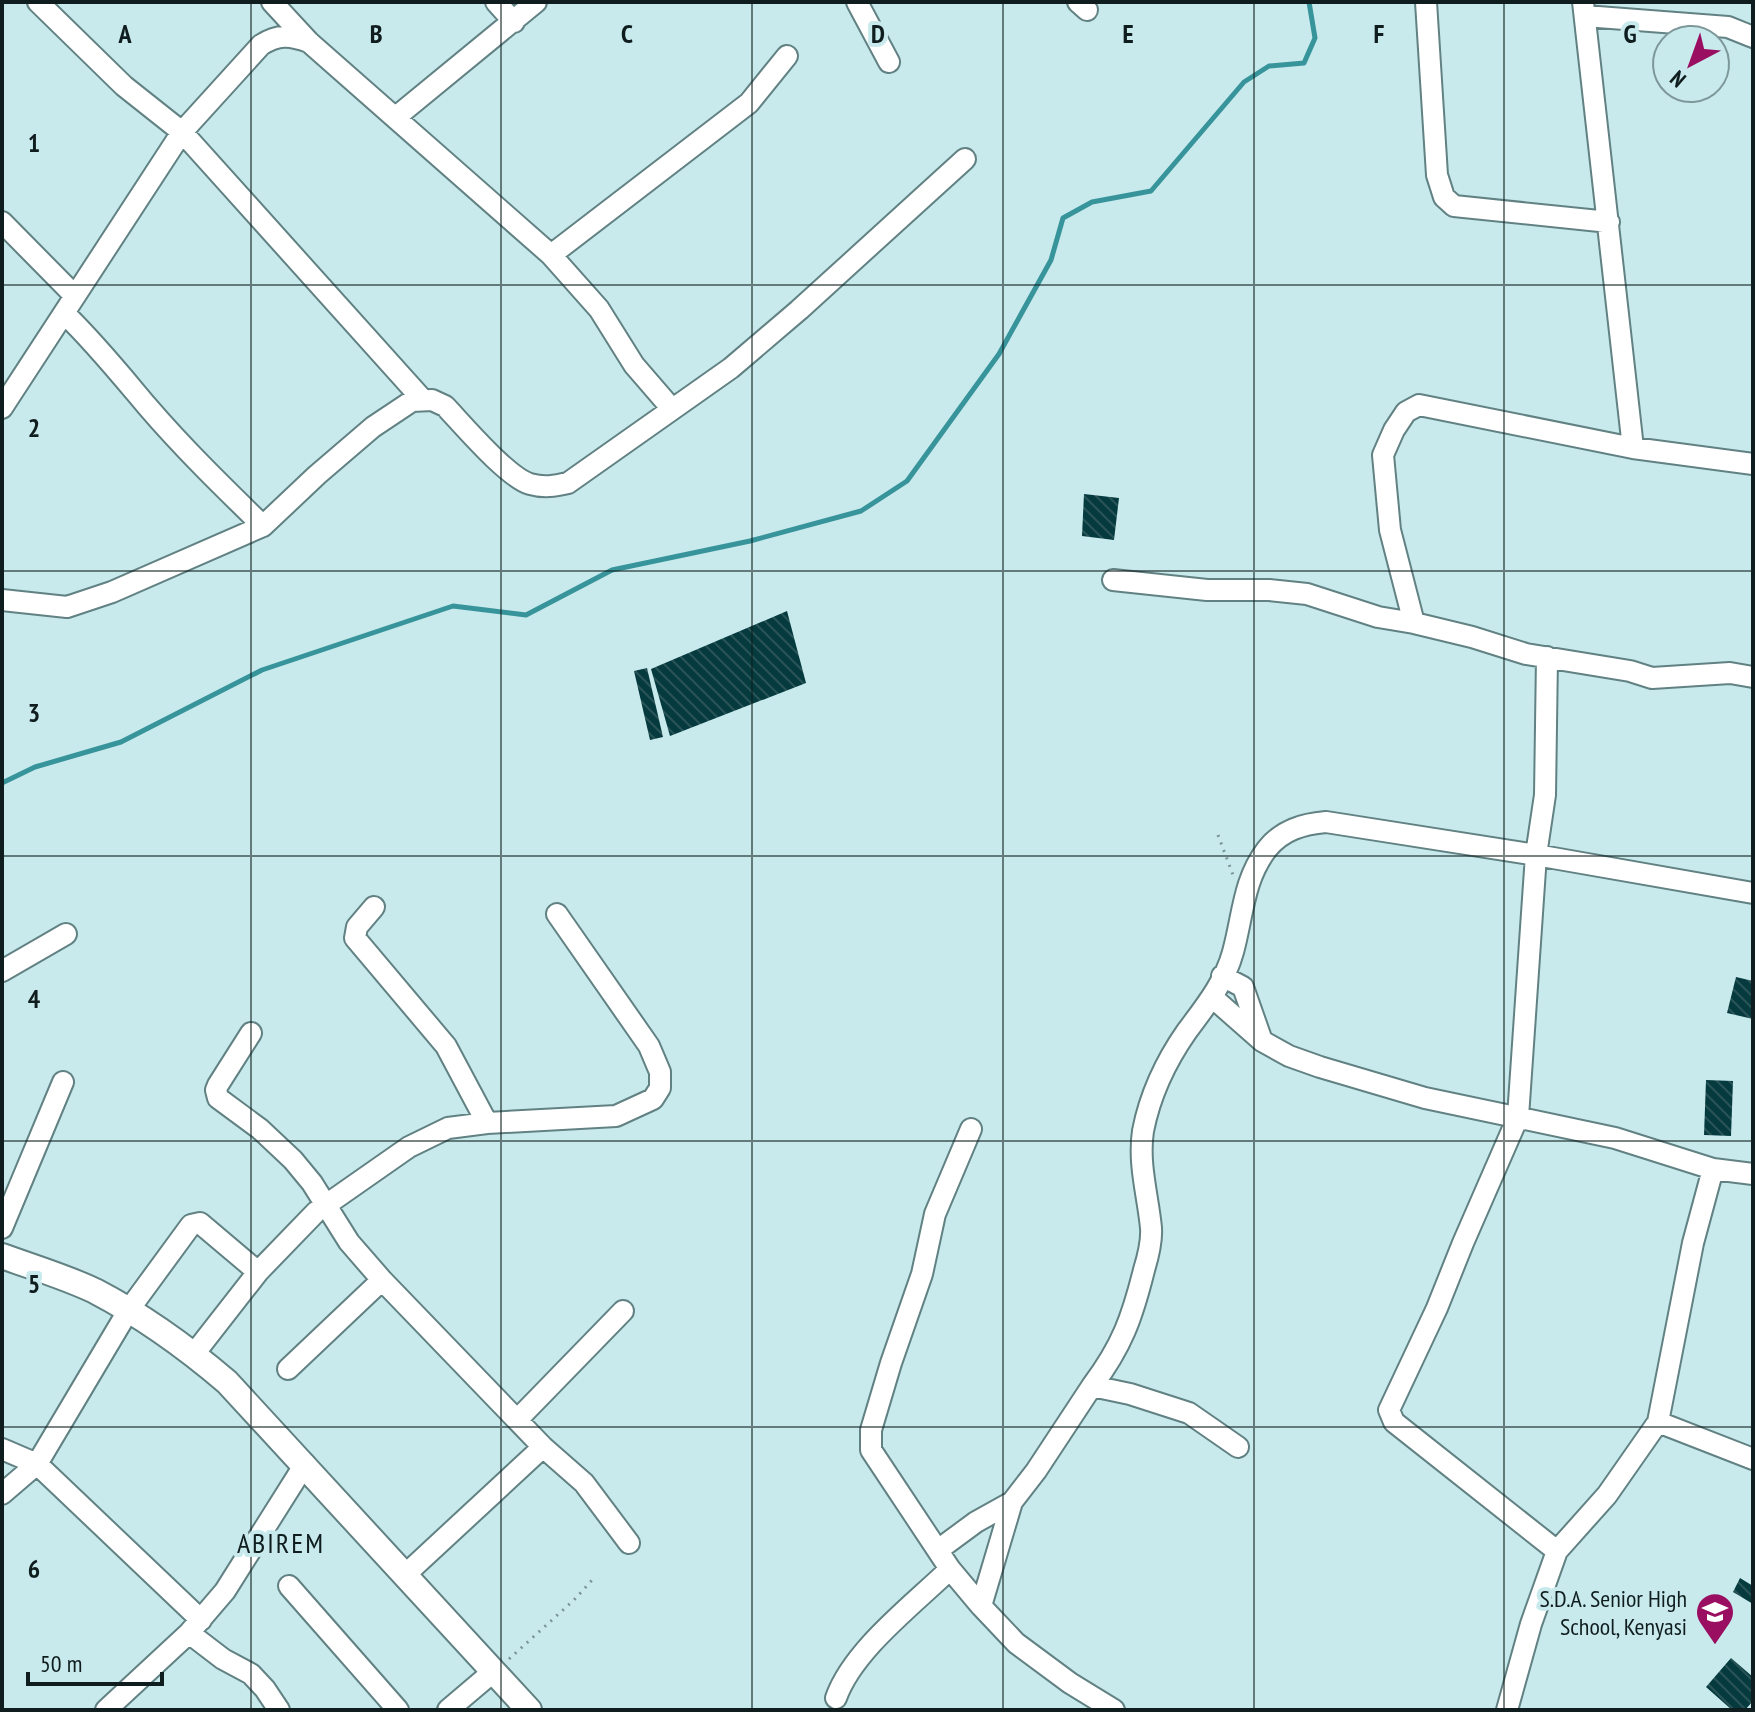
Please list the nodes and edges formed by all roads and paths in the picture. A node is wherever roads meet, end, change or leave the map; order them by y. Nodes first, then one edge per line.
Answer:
1 (38, 2) edge
2 (272, 2) edge
3 (496, 2) edge
4 (536, 2) edge
5 (857, 2) edge
6 (1426, 2) edge
7 (1584, 9) edge
8 (514, 22) junction
9 (1753, 37) edge
10 (309, 42) junction
11 (787, 56) dead end
12 (889, 62) dead end
13 (396, 117) junction
14 (182, 132) junction
15 (965, 159) dead end
16 (2, 222) edge
17 (1609, 222) junction
18 (551, 255) junction
19 (70, 305) junction
20 (423, 400) junction
21 (2, 408) edge
22 (672, 409) junction
23 (1633, 448) junction
24 (1753, 464) edge
25 (263, 526) junction
26 (1113, 580) dead end
27 (2, 600) edge
28 (1414, 623) junction
29 (1547, 657) junction
30 (1753, 677) edge
31 (1218, 835) dead end
32 (1536, 855) junction
33 (1753, 893) edge
34 (1244, 896) junction
35 (374, 907) dead end
36 (557, 914) dead end
37 (66, 934) dead end
38 (2, 971) edge
39 (1222, 976) junction
40 (1212, 997) junction
41 (251, 1033) dead end
42 (1262, 1041) junction
43 (63, 1082) dead end
44 (1518, 1117) junction
45 (487, 1123) junction
46 (971, 1129) dead end
47 (1713, 1169) junction
48 (1753, 1174) edge
49 (326, 1204) junction
50 (2, 1228) edge
51 (2, 1256) edge
52 (258, 1272) junction
53 (382, 1280) junction
54 (128, 1311) junction
55 (623, 1311) dead end
56 (194, 1354) junction
57 (288, 1369) dead end
58 (1092, 1386) junction
59 (518, 1419) junction
60 (1658, 1422) junction
61 (543, 1447) junction
62 (1238, 1447) dead end
63 (2, 1449) edge
64 (1753, 1459) edge
65 (37, 1464) junction
66 (305, 1464) junction
67 (2, 1494) edge
68 (1012, 1502) junction
69 (629, 1543) dead end
70 (938, 1550) junction
71 (1557, 1551) junction
72 (950, 1569) junction
73 (406, 1574) junction
74 (594, 1578) dead end
75 (289, 1586) dead end
76 (981, 1606) junction
77 (195, 1627) junction
78 (494, 1671) junction
79 (836, 1698) dead end
80 (1090, 1703) edge
81 (106, 1710) edge
82 (279, 1710) edge
83 (398, 1710) edge
84 (448, 1710) edge
85 (529, 1710) edge
86 (1114, 1710) edge
87 (1507, 1710) edge

1 - 14 street
2 - 10 street
3 - 8 street
4 - 8 street
5 - 12 street
6 - 17 street
7 - 9 street
7 - 17 street
8 - 13 street
10 - 13 street
10 - 14 street
11 - 18 street
13 - 18 street
14 - 19 street
14 - 20 street
15 - 22 street
16 - 19 street
17 - 23 street
18 - 22 street
19 - 21 street
19 - 25 street
20 - 22 street
20 - 25 street
23 - 24 street
23 - 28 street
25 - 27 street
26 - 28 street
28 - 29 street
29 - 30 street
29 - 32 street
31 - 34 path
32 - 33 street
32 - 34 street
32 - 44 street
34 - 39 street
35 - 45 street
36 - 45 street
37 - 38 street
39 - 40 street
39 - 42 street
40 - 42 street
40 - 58 street
41 - 49 street
42 - 44 street
43 - 50 street
44 - 47 street
44 - 71 street
45 - 49 street
46 - 70 street
47 - 48 street
47 - 60 street
49 - 52 street
49 - 53 street
51 - 54 street
52 - 54 street
52 - 56 street
53 - 57 street
53 - 59 street
54 - 56 street
54 - 65 street
55 - 59 street
56 - 66 street
58 - 62 street
58 - 68 street
59 - 61 street
60 - 64 street
60 - 71 street
61 - 69 street
61 - 73 street
63 - 65 street
65 - 67 street
65 - 77 street
66 - 73 street
66 - 77 street
68 - 70 street
68 - 76 street
70 - 72 street
71 - 87 street
72 - 76 street
72 - 79 street
73 - 78 street
74 - 78 path
75 - 83 street
76 - 80 street
77 - 81 street
77 - 82 street
78 - 84 street
78 - 85 street
80 - 86 street

